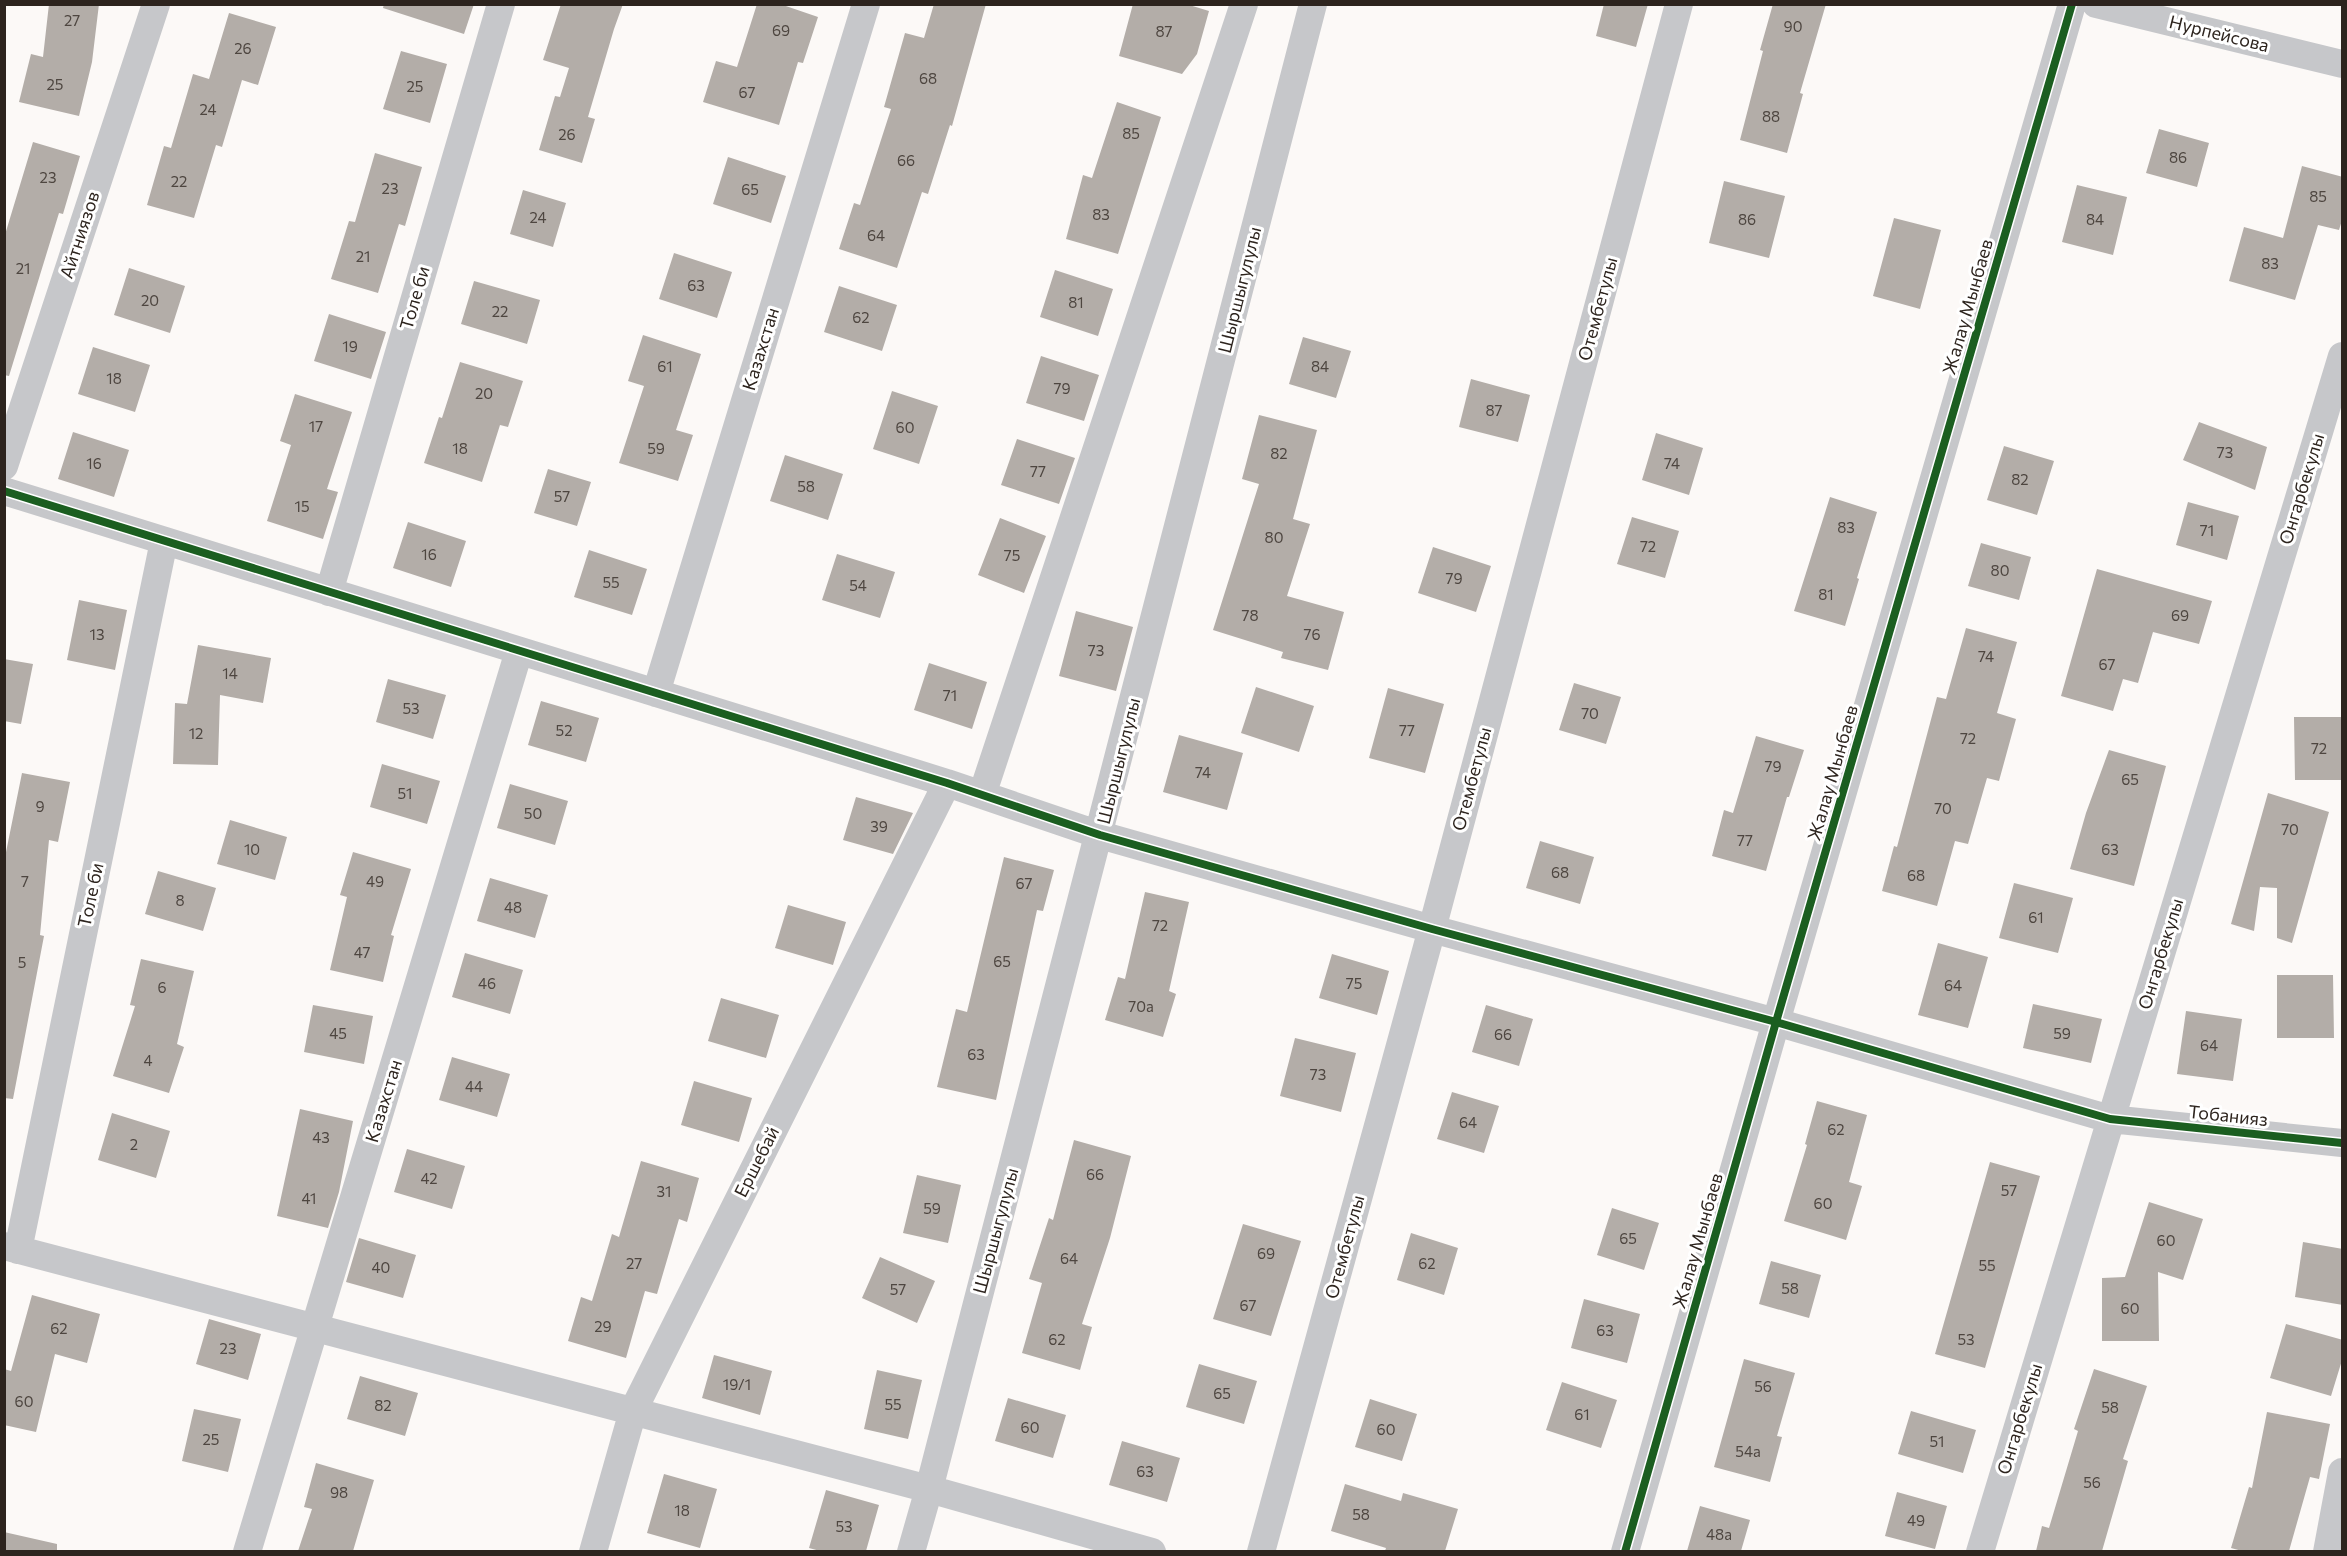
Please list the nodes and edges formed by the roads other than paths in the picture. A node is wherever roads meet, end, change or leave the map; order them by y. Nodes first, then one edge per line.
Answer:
1 (156, 4) edge
2 (501, 4) edge
3 (866, 4) edge
4 (1244, 4) edge
5 (1313, 4) edge
6 (1679, 4) edge
7 (2072, 4) edge
8 (2096, 4) edge
9 (2343, 64) edge
10 (2343, 356) edge
11 (4, 466) edge
12 (4, 491) edge
13 (164, 541) junction
14 (329, 592) junction
15 (519, 651) junction
16 (656, 693) junction
17 (947, 783) junction
18 (982, 795) junction
19 (1100, 835) junction
20 (1432, 929) junction
21 (1776, 1022) junction
22 (2110, 1119) junction
23 (2343, 1143) edge
24 (11, 1248) edge
25 (316, 1328) junction
26 (633, 1411) junction
27 (2343, 1472) edge
28 (929, 1489) junction
29 (247, 1551) edge
30 (593, 1551) edge
31 (911, 1551) edge
32 (1152, 1551) edge
33 (1261, 1551) edge
34 (1625, 1551) edge
35 (1980, 1551) edge
36 (2326, 1551) edge

1 - 11 street, Айтниязов
2 - 14 street, Толе би
3 - 16 street, Казахстан
4 - 18 street
5 - 19 street, Шыршыгулулы
6 - 20 street, Отембетулы
7 - 21 street, Жалау Мынбаев
8 - 9 street, Нурпейсова
10 - 22 street, Онгарбекулы
12 - 13 street, Тобанияз
13 - 14 street, Тобанияз
13 - 24 street, Толе би
14 - 15 street, Тобанияз
15 - 16 street, Тобанияз
15 - 25 street, Казахстан
16 - 17 street, Тобанияз
17 - 18 street, Тобанияз
17 - 26 street, Ершебай
18 - 19 street, Тобанияз
19 - 20 street, Тобанияз
19 - 28 street, Шыршыгулулы
20 - 21 street, Тобанияз
20 - 33 street, Отембетулы
21 - 22 street, Тобанияз
21 - 34 street, Жалау Мынбаев
22 - 23 street, Тобанияз
22 - 35 street, Онгарбекулы
24 - 25 street
25 - 26 street
25 - 29 street, Казахстан
26 - 28 street
26 - 30 street, Ершебай
27 - 36 street
28 - 31 street, Шыршыгулулы
28 - 32 street

